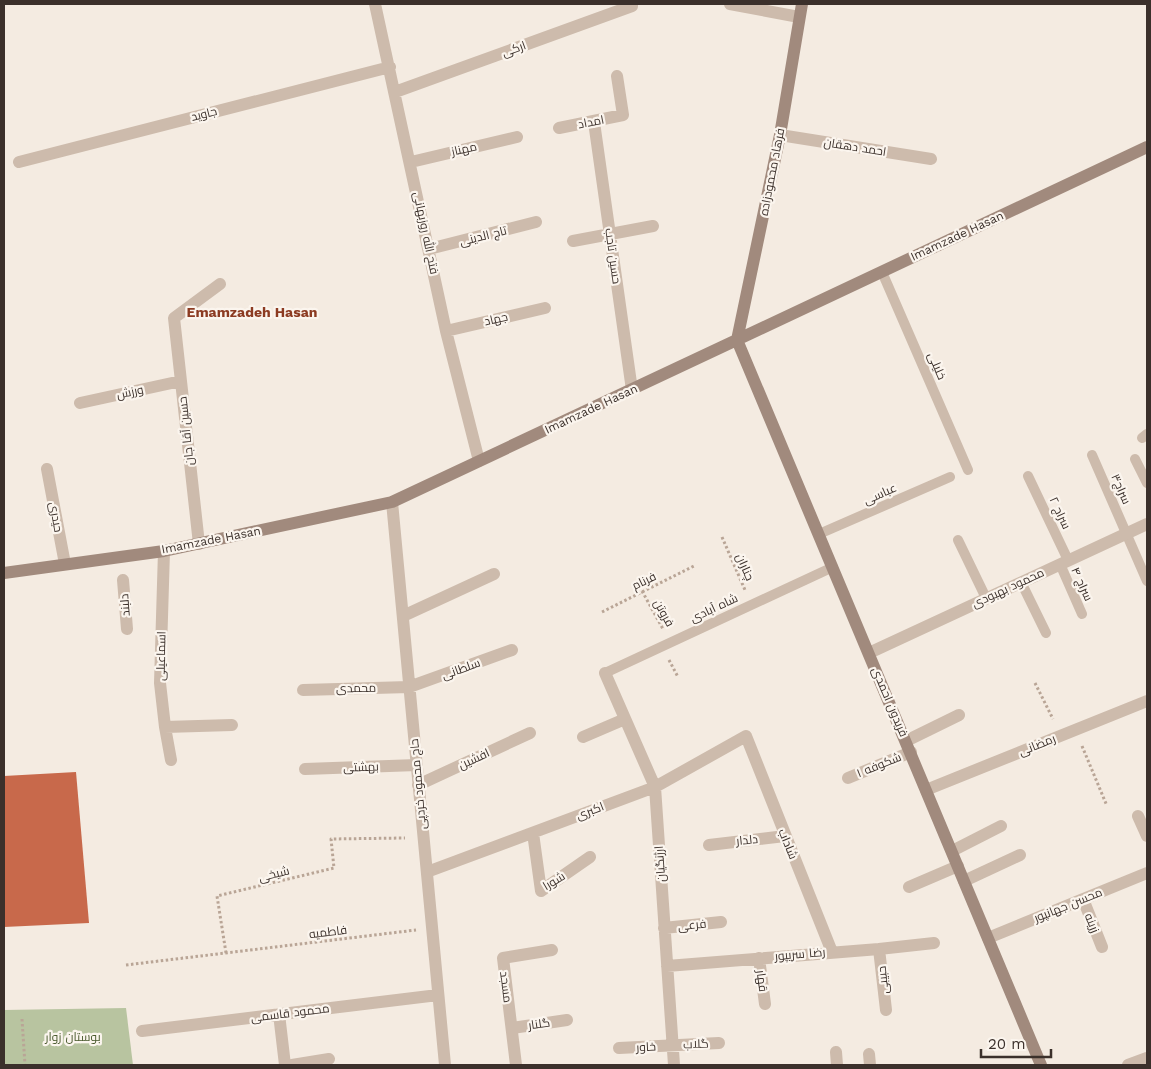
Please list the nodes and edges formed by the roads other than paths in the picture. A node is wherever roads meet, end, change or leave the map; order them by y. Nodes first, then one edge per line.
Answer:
1 (375, 4) edge
2 (632, 4) edge
3 (730, 4) edge
4 (802, 4) edge
5 (799, 17) junction
6 (390, 67) junction
7 (617, 76) dead end
8 (395, 92) junction
9 (594, 122) junction
10 (559, 128) dead end
11 (780, 135) junction
12 (517, 137) dead end
13 (1147, 147) edge
14 (931, 159) dead end
15 (19, 162) dead end
16 (411, 162) junction
17 (536, 222) dead end
18 (653, 226) dead end
19 (610, 234) junction
20 (572, 241) dead end
21 (430, 249) junction
22 (882, 272) junction
23 (220, 284) dead end
24 (545, 308) dead end
25 (446, 331) junction
26 (737, 340) junction
27 (181, 381) junction
28 (632, 390) junction
29 (80, 404) dead end
30 (1092, 455) dead end
31 (1135, 459) dead end
32 (479, 461) junction
33 (47, 469) dead end
34 (968, 470) dead end
35 (1028, 476) dead end
36 (950, 477) dead end
37 (1147, 483) edge
38 (392, 502) junction
39 (1147, 524) edge
40 (1127, 533) junction
41 (819, 534) junction
42 (958, 540) dead end
43 (199, 544) junction
44 (164, 551) junction
45 (1064, 562) junction
46 (65, 564) junction
47 (833, 567) junction
48 (4, 573) edge
49 (494, 574) dead end
50 (123, 580) dead end
51 (1147, 581) edge
52 (1021, 582) junction
53 (986, 598) junction
54 (1082, 614) dead end
55 (403, 616) junction
56 (127, 629) dead end
57 (1046, 633) dead end
58 (512, 650) dead end
59 (869, 653) junction
60 (605, 673) joint
61 (409, 687) junction
62 (303, 690) dead end
63 (1147, 701) edge
64 (959, 715) dead end
65 (625, 719) junction
66 (232, 725) dead end
67 (165, 727) junction
68 (530, 733) dead end
69 (746, 736) joint
70 (583, 737) dead end
71 (908, 747) junction
72 (171, 760) dead end
73 (417, 766) junction
74 (304, 769) dead end
75 (848, 778) dead end
76 (418, 785) junction
77 (655, 787) junction
78 (926, 790) junction
79 (1138, 816) dead end
80 (1000, 826) dead end
81 (533, 833) junction
82 (785, 836) junction
83 (1147, 836) edge
84 (709, 844) dead end
85 (952, 851) junction
86 (1020, 855) dead end
87 (590, 858) dead end
88 (958, 866) junction
89 (427, 872) junction
90 (1147, 873) edge
91 (964, 881) junction
92 (909, 887) dead end
93 (1083, 899) junction
94 (721, 922) dead end
95 (664, 928) junction
96 (988, 938) junction
97 (934, 943) dead end
98 (1102, 948) dead end
99 (880, 949) junction
100 (552, 950) dead end
101 (832, 952) junction
102 (759, 958) junction
103 (667, 966) junction
104 (438, 995) junction
105 (765, 1004) dead end
106 (886, 1010) dead end
107 (279, 1014) junction
108 (567, 1020) dead end
109 (512, 1028) junction
110 (142, 1031) dead end
111 (719, 1043) dead end
112 (672, 1045) junction
113 (620, 1048) dead end
114 (836, 1052) dead end
115 (1147, 1058) edge
116 (329, 1059) dead end
117 (285, 1065) edge
118 (292, 1065) edge
119 (445, 1065) edge
120 (516, 1065) edge
121 (674, 1065) edge
122 (837, 1065) edge
123 (1041, 1065) edge
124 (1132, 1065) edge

1 - 6 street, فتح الله روزبهانی
2 - 8 street, ارکی
3 - 5 street
4 - 5 main road, فرهاد محمودزاده
5 - 11 main road, فرهاد محمودزاده
6 - 8 street, فتح الله روزبهانی
6 - 15 street, جاوید
7 - 9 street, امداد
8 - 16 street, فتح الله روزبهانی
9 - 10 street, امداد
9 - 19 street, حسین تاجب
11 - 14 street, احمد دهقان
11 - 26 main road, فرهاد محمودزاده
12 - 16 street, مهناز
13 - 22 main road, Imamzade Hasan
16 - 21 street, فتح الله روزبهانی
17 - 21 street, تاج الدینی
18 - 19 street
19 - 20 street
19 - 28 street, حسین تاجب
21 - 25 street, فتح الله روزبهانی
22 - 26 main road, Imamzade Hasan
22 - 34 lane, خلیلی
23 - 27 street, حسین آقا جان
24 - 25 street, جهاد
25 - 32 street, فتح الله روزبهانی
26 - 28 main road, Imamzade Hasan
26 - 41 main road, فریدون احمدی
27 - 29 street, ورزش
27 - 43 street, حسین آقا جان
28 - 32 main road, Imamzade Hasan
30 - 40 lane, سراج۳
31 - 37 lane
32 - 38 main road, Imamzade Hasan
33 - 46 street, حیدری
35 - 45 lane, سراج ۲
36 - 41 lane, عباسی
38 - 43 main road, Imamzade Hasan
38 - 55 street, حاج محمود خردپی
39 - 40 street, محمود بهبودی
40 - 45 street, محمود بهبودی
40 - 51 lane, سراج۳
41 - 47 main road, فریدون احمدی
42 - 53 lane
43 - 44 main road, Imamzade Hasan
44 - 46 main road, Imamzade Hasan
44 - 67 street, اسماعیلی
45 - 52 street, محمود بهبودی
45 - 54 lane, سراج ۴
46 - 48 main road, Imamzade Hasan
47 - 59 main road, فریدون احمدی
47 - 60 lane, شاه آبادی
49 - 55 street
50 - 56 street, دلبند
52 - 53 street, محمود بهبودی
52 - 57 lane
53 - 59 street, محمود بهبودی
55 - 61 street, حاج محمود خردپی
58 - 61 street, سلطانی
59 - 71 main road, فریدون احمدی
60 - 65 street, ارژنگیان
61 - 62 street, محمدی
61 - 73 street, حاج محمود خردپی
63 - 78 street, رمضانی
64 - 71 street, شکوفه ۱
65 - 70 street
65 - 77 street, ارژنگیان
66 - 67 street
67 - 72 street, اسماعیلی
68 - 76 street, افشین
69 - 77 street, اکبری
69 - 82 street, شاداب
71 - 75 street, شکوفه ۱
71 - 78 main road, فریدون احمدی
73 - 74 street, بهشتی
73 - 76 street, حاج محمود خردپی
76 - 89 street, حاج محمود خردپی
77 - 81 street, اکبری
77 - 95 street, ارژنگیان
78 - 85 main road, فریدون احمدی
79 - 83 street
80 - 85 street
81 - 87 street, شورا
81 - 89 street, اکبری
82 - 84 street, دلدار
82 - 101 street, شاداب
85 - 88 main road, فریدون احمدی
86 - 91 street
88 - 91 main road, فریدون احمدی
88 - 92 street
89 - 104 street, حاج محمود خردپی
90 - 93 street, محسن جهانپور
91 - 96 main road, فریدون احمدی
93 - 96 street, محسن جهانپور
93 - 98 street, زرینه
94 - 95 street, فرعی
95 - 103 street, ارژنگیان
96 - 123 main road, فریدون احمدی
97 - 99 street, رضا سریپور
99 - 101 street, رضا سریپور
99 - 106 street, حبیبی
100 - 109 street, مسجد
101 - 102 street, رضا سریپور
102 - 103 street, رضا سریپور
102 - 105 street, قهار
103 - 112 street, ارژنگیان
104 - 107 street, محمود قاسمی
104 - 119 street, حاج محمود خردپی
107 - 110 street, محمود قاسمی
107 - 117 street
108 - 109 street, گلنار
109 - 120 street, مسجد
111 - 112 street, گلاب
112 - 113 street, خاور
112 - 121 street, ارژنگیان
114 - 122 street
115 - 124 street
116 - 118 street

